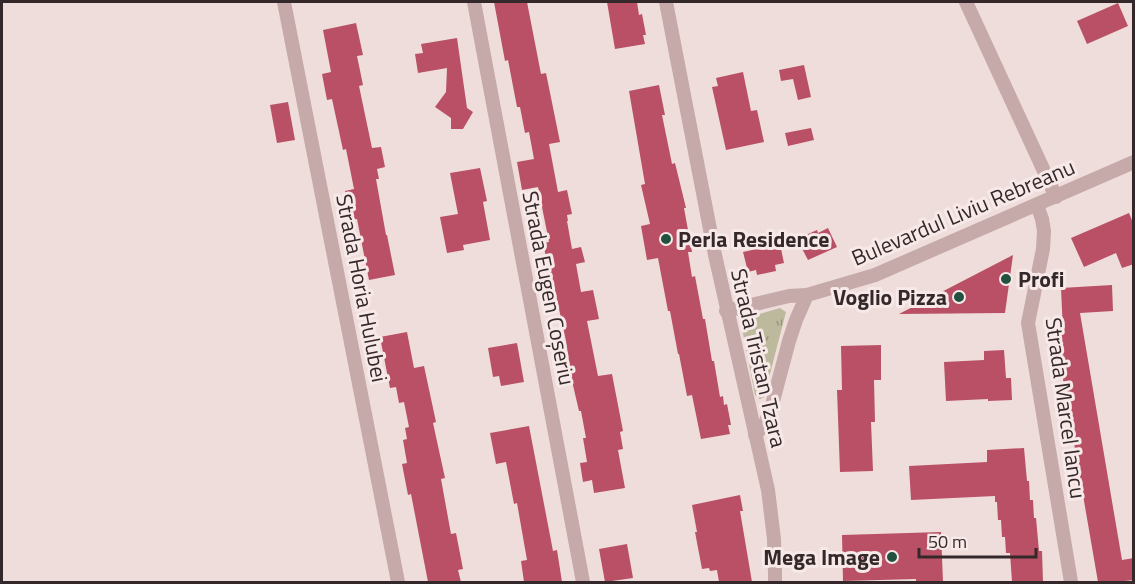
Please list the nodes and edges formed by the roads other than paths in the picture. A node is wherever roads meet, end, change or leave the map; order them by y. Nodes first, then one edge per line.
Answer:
1 (284, 2) edge
2 (474, 2) edge
3 (666, 2) edge
4 (966, 2) edge
5 (1134, 162) edge
6 (1056, 197) junction
7 (1037, 205) junction
8 (807, 295) junction
9 (726, 311) junction
10 (755, 435) junction
11 (774, 579) edge
12 (398, 582) edge
13 (583, 582) edge
14 (1071, 582) edge

1 - 12 street, Strada Horia Hulubei
2 - 13 street, Strada Eugen Coșeriu
3 - 9 street, Strada Tristan Tzara
4 - 6 street
5 - 6 street, Bulevardul Liviu Rebreanu
6 - 7 street, Bulevardul Liviu Rebreanu
7 - 8 street, Bulevardul Liviu Rebreanu
7 - 14 street, Strada Marcel Iancu
8 - 9 street, Bulevardul Liviu Rebreanu
8 - 10 street
9 - 10 street, Strada Tristan Tzara
10 - 11 street, Strada Tristan Tzara

